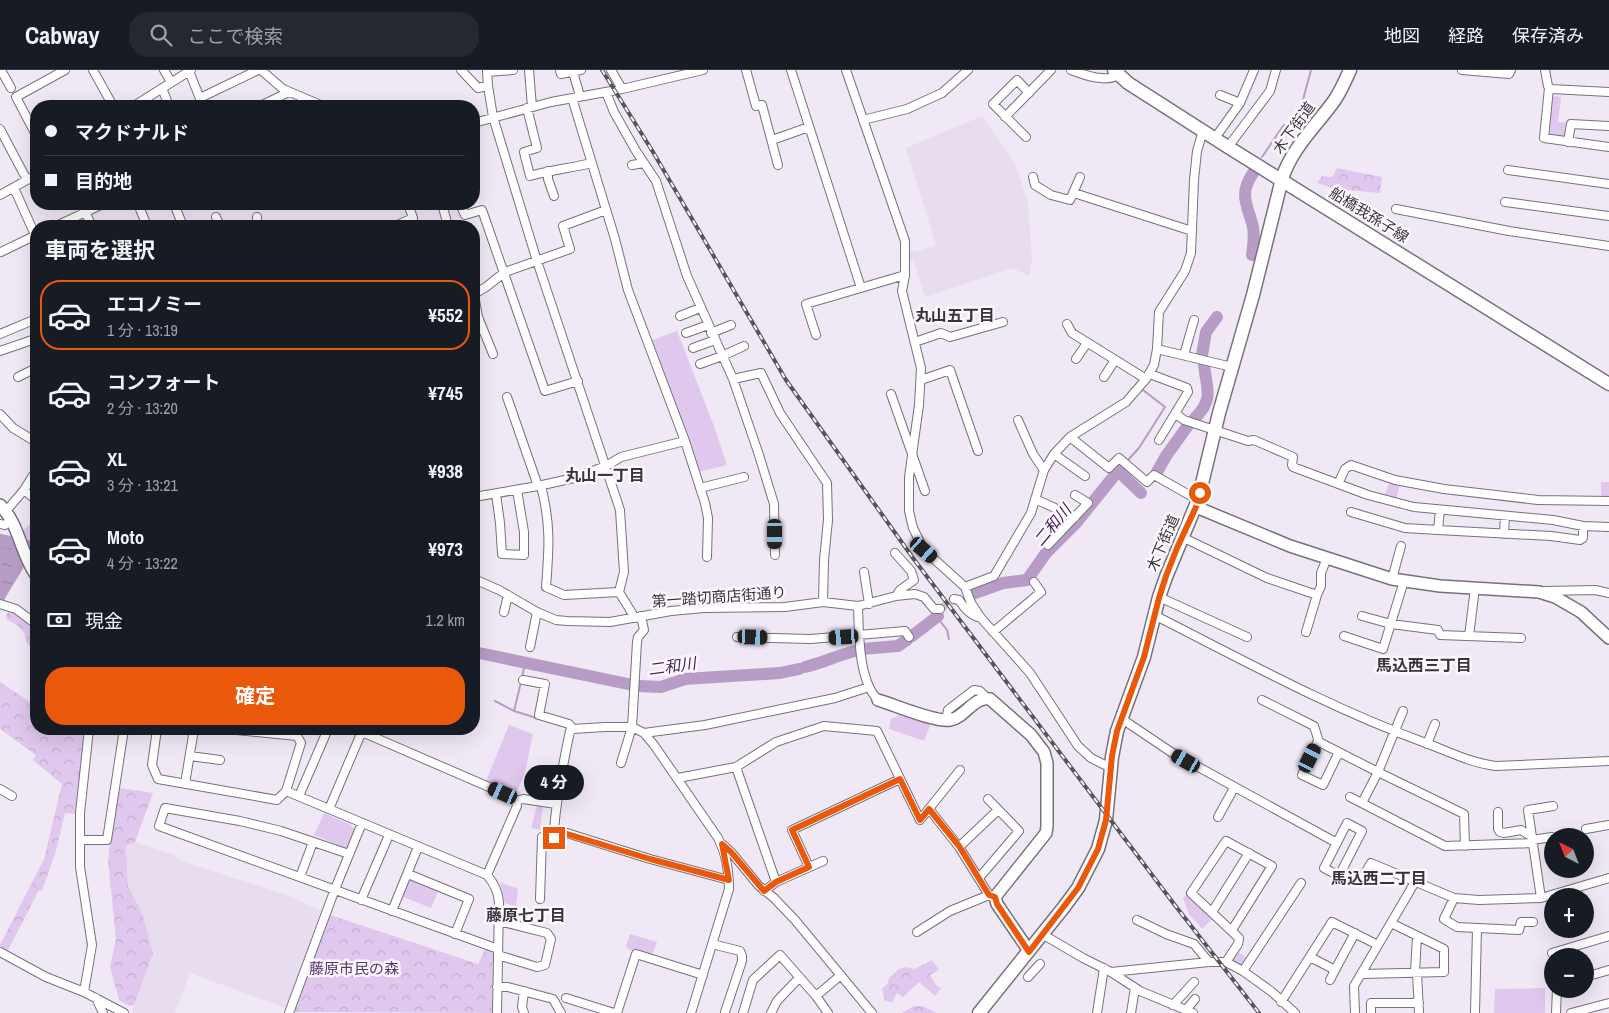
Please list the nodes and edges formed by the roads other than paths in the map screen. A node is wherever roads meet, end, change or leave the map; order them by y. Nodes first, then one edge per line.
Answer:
1 (65, 70) edge
2 (93, 70) edge
3 (164, 70) edge
4 (190, 70) edge
5 (260, 70) edge
6 (461, 70) edge
7 (513, 70) edge
8 (529, 70) edge
9 (560, 70) edge
10 (611, 70) edge
11 (703, 70) edge
12 (746, 70) edge
13 (792, 70) edge
14 (846, 70) edge
15 (968, 70) edge
16 (1051, 70) edge
17 (1071, 70) edge
18 (1254, 70) edge
19 (1276, 70) edge
20 (1350, 70) edge
21 (1462, 70) edge
22 (1511, 70) edge
23 (1545, 70) edge
24 (2, 71) edge
25 (487, 71) edge
26 (577, 71) edge
27 (1118, 72) edge
28 (171, 82) junction
29 (488, 86) junction
30 (11, 88) dead end
31 (162, 88) junction
32 (1549, 88) junction
33 (622, 89) junction
34 (289, 92) junction
35 (606, 92) junction
36 (1609, 92) edge
37 (1029, 93) junction
38 (1220, 95) dead end
39 (576, 97) junction
40 (200, 98) joint
41 (110, 100) edge
42 (143, 100) edge
43 (167, 100) edge
44 (272, 100) edge
45 (308, 100) edge
46 (1240, 103) junction
47 (530, 107) junction
48 (493, 116) junction
49 (1005, 116) junction
50 (480, 120) edge
51 (863, 120) junction
52 (30, 124) edge
53 (1609, 126) edge
54 (810, 127) junction
55 (0, 129) edge
56 (1203, 131) junction
57 (1026, 138) dead end
58 (1214, 138) junction
59 (772, 140) junction
60 (1568, 142) junction
61 (1228, 147) junction
62 (1609, 147) edge
63 (592, 163) junction
64 (644, 163) junction
65 (632, 165) dead end
66 (778, 165) dead end
67 (1508, 170) dead end
68 (548, 171) junction
69 (1033, 177) dead end
70 (1080, 177) dead end
71 (30, 178) edge
72 (1282, 179) junction
73 (27, 180) junction
74 (1609, 184) edge
75 (14, 188) junction
76 (1074, 193) junction
77 (0, 195) edge
78 (554, 196) dead end
79 (1505, 202) dead end
80 (1396, 209) dead end
81 (90, 210) edge
82 (410, 210) edge
83 (463, 210) edge
84 (606, 210) junction
85 (85, 212) junction
86 (1609, 216) edge
87 (216, 217) dead end
88 (413, 218) joint
89 (68, 220) edge
90 (89, 220) edge
91 (217, 220) edge
92 (408, 220) edge
93 (30, 223) edge
94 (1192, 231) junction
95 (30, 239) edge
96 (1609, 246) edge
97 (1, 252) edge
98 (537, 261) junction
99 (505, 272) junction
100 (904, 275) junction
101 (861, 288) junction
102 (480, 290) edge
103 (700, 308) junction
104 (680, 316) dead end
105 (1194, 320) dead end
106 (30, 322) edge
107 (480, 322) edge
108 (1003, 322) dead end
109 (1067, 324) dead end
110 (731, 325) dead end
111 (711, 332) junction
112 (686, 333) dead end
113 (0, 334) edge
114 (816, 335) dead end
115 (0, 340) edge
116 (30, 341) edge
117 (915, 342) junction
118 (1087, 343) junction
119 (744, 346) dead end
120 (693, 348) dead end
121 (1157, 349) junction
122 (1, 350) edge
123 (493, 354) dead end
124 (1184, 355) junction
125 (722, 356) junction
126 (1076, 359) dead end
127 (1114, 360) junction
128 (700, 364) dead end
129 (1232, 367) junction
130 (30, 371) edge
131 (1148, 376) junction
132 (18, 377) dead end
133 (1104, 377) dead end
134 (733, 379) junction
135 (921, 380) junction
136 (578, 381) junction
137 (1609, 384) edge
138 (891, 394) dead end
139 (507, 396) dead end
140 (0, 414) edge
141 (1176, 414) junction
142 (1018, 420) dead end
143 (1215, 430) junction
144 (1070, 437) junction
145 (30, 439) edge
146 (1159, 440) dead end
147 (685, 441) junction
148 (978, 451) dead end
149 (912, 454) junction
150 (1054, 454) junction
151 (606, 466) junction
152 (1044, 470) junction
153 (1085, 476) dead end
154 (744, 477) dead end
155 (30, 480) edge
156 (1338, 484) junction
157 (540, 486) junction
158 (700, 488) junction
159 (24, 490) junction
160 (517, 490) junction
161 (925, 491) dead end
162 (496, 494) junction
163 (30, 495) edge
164 (1075, 495) dead end
165 (480, 497) edge
166 (1035, 499) junction
167 (1609, 501) edge
168 (1197, 504) junction
169 (1440, 510) junction
170 (6, 512) edge
171 (1351, 512) dead end
172 (1505, 516) junction
173 (1075, 517) junction
174 (0, 524) edge
175 (1583, 526) junction
176 (1609, 527) edge
177 (1438, 530) junction
178 (1504, 534) junction
179 (1182, 537) junction
180 (1048, 545) dead end
181 (1401, 546) dead end
182 (895, 553) dead end
183 (775, 555) dead end
184 (707, 557) dead end
185 (1327, 558) junction
186 (30, 566) edge
187 (864, 572) dead end
188 (1398, 580) junction
189 (480, 582) edge
190 (1034, 582) dead end
191 (965, 587) junction
192 (1475, 588) junction
193 (619, 592) junction
194 (1539, 592) junction
195 (1609, 593) edge
196 (508, 595) junction
197 (1316, 595) junction
198 (896, 596) junction
199 (1159, 598) junction
200 (954, 599) dead end
201 (823, 602) junction
202 (0, 604) edge
203 (869, 604) junction
204 (858, 606) junction
205 (940, 609) dead end
206 (504, 612) dead end
207 (537, 612) junction
208 (1154, 615) junction
209 (1362, 616) dead end
210 (638, 617) junction
211 (981, 618) junction
212 (30, 620) edge
213 (1391, 624) junction
214 (993, 632) junction
215 (1306, 632) dead end
216 (859, 636) junction
217 (1344, 636) dead end
218 (1469, 636) junction
219 (737, 637) dead end
220 (910, 637) dead end
221 (1247, 637) dead end
222 (1521, 638) dead end
223 (1609, 638) edge
224 (530, 647) dead end
225 (523, 680) dead end
226 (869, 687) junction
227 (878, 700) joint
228 (1262, 700) dead end
229 (1403, 710) dead end
230 (1122, 720) junction
231 (1435, 724) dead end
232 (632, 727) junction
233 (573, 729) junction
234 (1395, 732) junction
235 (644, 733) junction
236 (88, 735) edge
237 (123, 735) edge
238 (156, 735) edge
239 (193, 735) edge
240 (287, 735) edge
241 (325, 735) edge
242 (360, 735) edge
243 (373, 735) edge
244 (1318, 741) junction
245 (1427, 744) junction
246 (1339, 752) junction
247 (190, 756) junction
248 (220, 760) dead end
249 (1609, 762) edge
250 (621, 763) dead end
251 (736, 768) junction
252 (1111, 768) junction
253 (960, 770) dead end
254 (1378, 772) junction
255 (678, 778) junction
256 (900, 779) junction
257 (185, 784) junction
258 (1234, 788) junction
259 (0, 789) edge
260 (286, 791) junction
261 (12, 796) dead end
262 (299, 796) junction
263 (1350, 797) dead end
264 (988, 799) dead end
265 (516, 801) junction
266 (1362, 803) junction
267 (556, 804) junction
268 (1553, 806) dead end
269 (329, 809) junction
270 (929, 809) junction
271 (998, 810) junction
272 (1498, 812) dead end
273 (1218, 817) dead end
274 (362, 823) junction
275 (1609, 825) edge
276 (1594, 828) edge
277 (554, 830) junction
278 (389, 835) junction
279 (1544, 838) edge
280 (80, 840) junction
281 (1532, 840) junction
282 (313, 842) junction
283 (1337, 843) junction
284 (722, 844) junction
285 (959, 846) junction
286 (1465, 846) junction
287 (418, 847) junction
288 (1249, 853) junction
289 (349, 854) junction
290 (823, 860) dead end
291 (809, 867) junction
292 (408, 874) junction
293 (487, 875) junction
294 (300, 877) junction
295 (1363, 877) dead end
296 (979, 878) junction
297 (1609, 878) edge
298 (729, 880) junction
299 (776, 882) junction
300 (1416, 882) junction
301 (1301, 883) dead end
302 (335, 889) junction
303 (764, 891) junction
304 (992, 896) junction
305 (1454, 898) junction
306 (1541, 898) junction
307 (540, 899) dead end
308 (361, 900) junction
309 (392, 911) junction
310 (1212, 912) junction
311 (1137, 920) dead end
312 (499, 921) junction
313 (1391, 922) junction
314 (1533, 922) dead end
315 (1477, 928) junction
316 (1232, 930) junction
317 (917, 932) dead end
318 (1355, 933) junction
319 (455, 934) junction
320 (1042, 934) junction
321 (1418, 936) junction
322 (1609, 936) edge
323 (712, 944) junction
324 (1378, 945) junction
325 (1569, 948) edge
326 (0, 952) edge
327 (498, 952) junction
328 (1029, 952) junction
329 (1310, 957) junction
330 (1209, 962) junction
331 (1226, 962) junction
332 (1040, 964) dead end
333 (1108, 970) junction
334 (1335, 970) junction
335 (1609, 970) edge
336 (1244, 971) junction
337 (1416, 972) junction
338 (1362, 974) junction
339 (1594, 974) edge
340 (703, 975) junction
341 (841, 975) junction
342 (1028, 977) dead end
343 (800, 978) junction
344 (1330, 980) dead end
345 (1194, 982) dead end
346 (497, 987) junction
347 (1135, 988) junction
348 (524, 991) junction
349 (84, 992) junction
350 (816, 996) junction
351 (96, 998) junction
352 (566, 998) dead end
353 (1557, 998) edge
354 (1195, 999) dead end
355 (1281, 1002) junction
356 (1399, 1003) junction
357 (1419, 1003) junction
358 (1609, 1003) edge
359 (1173, 1005) junction
360 (725, 1012) edge
361 (1190, 1012) edge
362 (103, 1013) edge
363 (124, 1013) edge
364 (289, 1013) edge
365 (497, 1013) edge
366 (524, 1013) edge
367 (561, 1013) edge
368 (615, 1013) edge
369 (691, 1013) edge
370 (743, 1013) edge
371 (771, 1013) edge
372 (828, 1013) edge
373 (872, 1013) edge
374 (979, 1013) edge
375 (1097, 1013) edge
376 (1131, 1013) edge
377 (1295, 1013) edge
378 (1355, 1013) edge
379 (1371, 1013) edge
380 (1399, 1013) edge
381 (1420, 1013) edge
382 (1475, 1013) edge
383 (1556, 1013) edge
384 (1572, 1013) edge

1 - 52 street
2 - 41 street
3 - 28 street
4 - 28 street
4 - 40 street
5 - 34 street
5 - 40 street
6 - 29 street
7 - 25 street
8 - 47 street
9 - 26 street
10 - 33 street
11 - 33 street
12 - 59 street
13 - 54 street
14 - 51 street
15 - 51 street
16 - 37 street
17 - 27 street
18 - 46 street
19 - 61 street
20 - 72 main road, 木下街道
21 - 22 street
23 - 32 street
24 - 30 street
25 - 29 street
26 - 39 street
27 - 56 main road, 船橋我孫子線
28 - 31 street
29 - 48 street
31 - 42 street
31 - 43 street
32 - 36 street
32 - 60 street
33 - 35 street
34 - 44 street
34 - 45 street
35 - 39 street
35 - 64 street
37 - 49 street
37 - 49 street
38 - 46 street
39 - 47 street
39 - 63 street
46 - 58 street
47 - 48 street
47 - 68 street
48 - 50 street
48 - 98 street
49 - 57 street
51 - 100 street
53 - 60 street
54 - 59 street
54 - 101 street
55 - 73 street
56 - 58 main road, 船橋我孫子線
56 - 94 street
58 - 61 main road, 船橋我孫子線
59 - 66 street
60 - 62 street
61 - 72 main road, 船橋我孫子線
63 - 68 street
63 - 84 street
64 - 65 street
64 - 103 street
67 - 74 street
68 - 78 street
69 - 76 street
70 - 76 street
71 - 73 street
72 - 129 main road, 木下街道
72 - 137 main road, 船橋我孫子線
73 - 75 street
75 - 77 street
75 - 93 street
76 - 94 street
79 - 86 street
80 - 96 street
81 - 85 street
82 - 88 street
83 - 99 street
84 - 98 street
84 - 147 street
85 - 89 street
85 - 90 street
87 - 91 street
88 - 92 street
94 - 121 street
95 - 97 street
98 - 99 street
98 - 136 street
99 - 102 street
99 - 136 street
100 - 101 street
100 - 117 street
101 - 114 street
103 - 104 street
103 - 111 street
105 - 124 street
106 - 113 street
107 - 123 street
108 - 117 street
109 - 118 street
110 - 111 street
111 - 112 street
111 - 120 street
111 - 125 street
115 - 122 street
116 - 122 street
117 - 135 street
118 - 126 street
118 - 127 street
119 - 125 street
121 - 124 street
121 - 131 street
124 - 129 street
125 - 128 street
125 - 134 street
127 - 131 street
127 - 133 street
129 - 143 main road, 木下街道
130 - 132 street
131 - 141 street
131 - 144 street
134 - 183 street
134 - 201 street
135 - 148 street
135 - 149 street
136 - 151 street
138 - 149 street
139 - 157 street
140 - 145 street
141 - 143 street
141 - 146 street
142 - 152 street
143 - 156 street
143 - 168 main road, 木下街道
144 - 150 street
144 - 168 street
147 - 151 street
147 - 158 street
149 - 161 street
149 - 191 street
150 - 152 street
150 - 153 street
151 - 157 street
151 - 193 street
152 - 166 street
154 - 158 street
155 - 159 street
156 - 167 street
156 - 169 street
157 - 160 street
157 - 193 street
158 - 184 street
159 - 163 street
159 - 170 street
160 - 162 street
160 - 162 street
162 - 165 street
164 - 173 street
166 - 173 street
166 - 191 street
168 - 179 main road, 木下街道
168 - 185 street
169 - 172 street
169 - 177 street
170 - 174 street
170 - 186 street
171 - 177 street
172 - 175 street
172 - 178 street
173 - 180 street
175 - 176 street
175 - 178 street
177 - 178 street
179 - 197 street
179 - 199 main road, 木下街道
181 - 188 street
182 - 198 street
185 - 188 street
185 - 197 street
187 - 203 street
188 - 192 street
188 - 213 street
189 - 196 street, 第一踏切商店街通り
190 - 214 street
191 - 211 street
192 - 194 street
192 - 218 street
193 - 210 street
194 - 195 street
194 - 223 street
196 - 206 street
196 - 207 street, 第一踏切商店街通り
197 - 215 street
198 - 203 street, 第一踏切商店街通り
198 - 205 street, 第一踏切商店街通り
199 - 208 main road, 木下街道
199 - 221 street
200 - 211 street
201 - 204 street, 第一踏切商店街通り
201 - 210 street, 第一踏切商店街通り
202 - 212 street
203 - 204 street, 第一踏切商店街通り
204 - 216 street
207 - 210 street, 第一踏切商店街通り
207 - 224 street
208 - 230 main road, 木下街道
208 - 234 street
209 - 213 street
210 - 232 street
211 - 214 street
213 - 217 street
213 - 218 street
214 - 252 street
216 - 219 street
216 - 220 street
216 - 226 street
218 - 222 street
225 - 233 street
226 - 227 street
226 - 235 street
227 - 304 street
228 - 244 street
229 - 234 street
230 - 252 main road, 木下街道
230 - 258 street
231 - 245 street
232 - 233 street
232 - 235 street
232 - 250 street
233 - 267 street
234 - 245 street
234 - 254 street
235 - 255 street
236 - 280 street
237 - 280 street
238 - 257 street
239 - 247 street
240 - 260 street
241 - 262 street
242 - 269 street
243 - 265 street
244 - 246 street
244 - 246 street
245 - 249 street
246 - 254 street
247 - 248 street
247 - 257 street
251 - 255 street
251 - 256 street
251 - 299 street
252 - 320 main road, 木下街道
253 - 270 street
254 - 266 street
254 - 286 street
255 - 284 street
256 - 270 street
256 - 291 street
257 - 260 street
258 - 273 street
258 - 283 street
259 - 261 street
260 - 262 street
262 - 269 street
263 - 266 street
264 - 271 street
265 - 267 street
265 - 293 street
266 - 286 street
267 - 277 street
268 - 281 street
269 - 274 street
270 - 285 street
271 - 285 street
271 - 296 street
272 - 281 street
274 - 278 street
274 - 289 street
275 - 276 street
277 - 298 street
277 - 307 street
278 - 287 street
278 - 308 street
279 - 281 street
280 - 349 street
281 - 286 street
281 - 306 street
282 - 289 street
282 - 294 street
282 - 294 street
283 - 283 street
284 - 298 street
284 - 303 street
285 - 296 street
287 - 292 street
287 - 293 street
288 - 310 street
288 - 310 street
288 - 316 street
289 - 302 street
290 - 291 street
291 - 299 street
292 - 309 street
292 - 319 street
293 - 312 street
294 - 302 street
295 - 300 street
296 - 304 street
297 - 306 street
298 - 323 street
299 - 303 street
300 - 305 street
300 - 313 street
301 - 336 street
302 - 308 street
302 - 364 street
303 - 341 street
304 - 317 street
304 - 328 street
305 - 306 street
305 - 315 street
308 - 309 street
309 - 319 street
310 - 316 street
311 - 330 street
312 - 327 street
312 - 327 street
313 - 321 street
313 - 324 street
314 - 315 street
315 - 382 street
316 - 331 street
318 - 324 street
318 - 329 street
318 - 334 street
319 - 327 street
320 - 328 main road, 木下街道
320 - 333 street
321 - 337 street
321 - 337 street
322 - 325 street
323 - 340 street
323 - 360 street
324 - 338 street
326 - 349 street
327 - 346 street
328 - 374 main road, 木下街道
329 - 334 street
329 - 355 street
330 - 331 street
330 - 333 street
331 - 336 street
332 - 342 street
333 - 347 street
333 - 375 street
334 - 344 street
335 - 339 street
336 - 355 street
337 - 338 street
337 - 357 street
338 - 378 street
340 - 368 street
340 - 369 street
341 - 350 street
341 - 373 street
343 - 350 street
343 - 370 street
343 - 371 street
345 - 359 street
346 - 348 street
346 - 365 street
347 - 359 street
347 - 376 street
348 - 366 street
348 - 367 street
349 - 351 street
350 - 372 street
351 - 362 street
351 - 363 street
352 - 368 street
353 - 383 street
354 - 361 street
355 - 377 street
356 - 357 street
356 - 379 street
356 - 380 street
357 - 381 street
358 - 384 street
359 - 361 street

